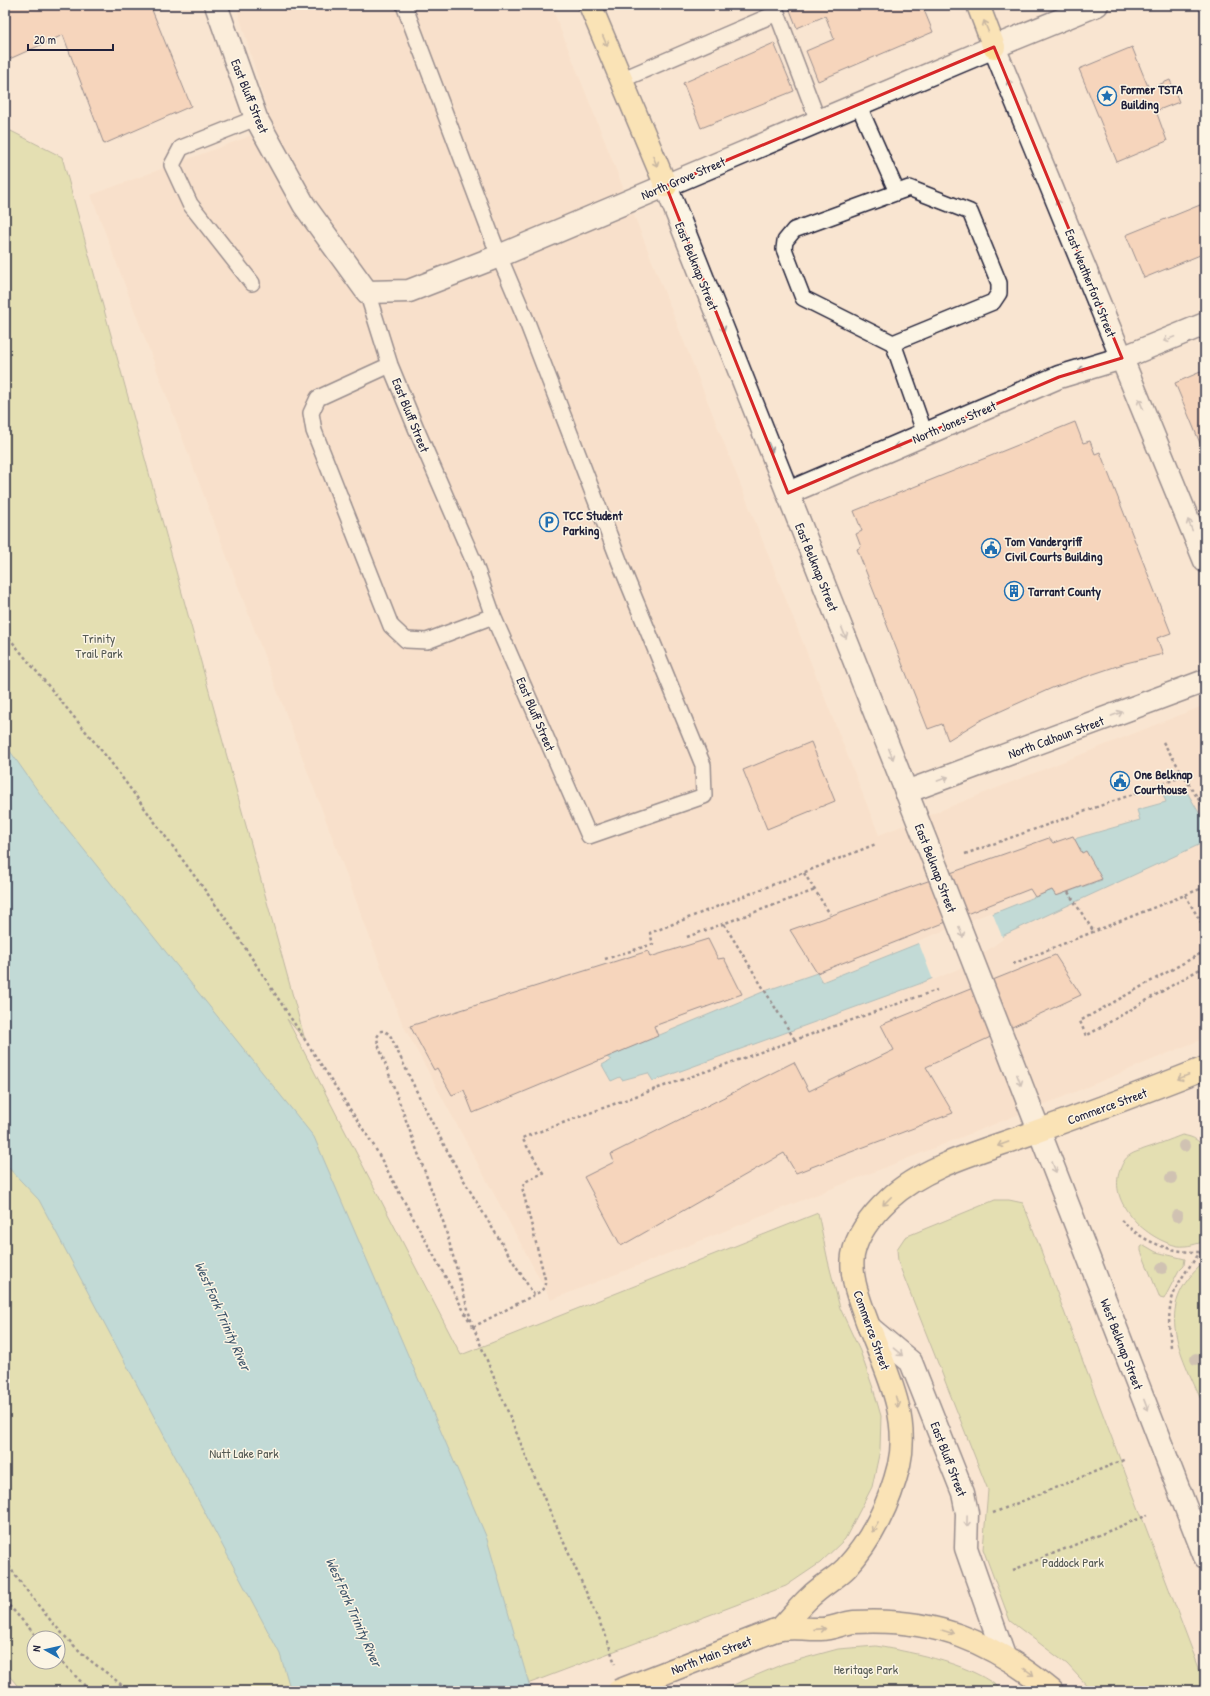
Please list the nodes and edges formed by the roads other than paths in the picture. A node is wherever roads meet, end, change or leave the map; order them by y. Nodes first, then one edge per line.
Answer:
1 (216, 5) edge
2 (404, 5) edge
3 (590, 5) edge
4 (978, 5) edge
5 (1097, 5) edge
6 (994, 47) junction
7 (621, 80) junction
8 (858, 104) junction
9 (256, 118) junction
10 (818, 121) junction
11 (666, 186) junction
12 (897, 192) junction
13 (499, 256) junction
14 (252, 283) dead end
15 (367, 292) junction
16 (1205, 324) edge
17 (893, 343) junction
18 (1122, 358) junction
19 (390, 365) junction
20 (925, 434) junction
21 (788, 493) junction
22 (1205, 561) edge
23 (493, 616) junction
24 (1205, 681) edge
25 (906, 792) junction
26 (1205, 1068) edge
27 (1039, 1130) junction
28 (869, 1327) junction
29 (1205, 1557) edge
30 (777, 1629) junction
31 (1004, 1656) junction
32 (618, 1691) edge
33 (1052, 1691) edge

1 - 9 street, East Bluff Street
2 - 13 lane
3 -> 7 main road, East Belknap Street
6 -> 4 main road, East Weatherford Street
5 - 6 street, North Grove Street
6 - 8 street, North Grove Street
18 -> 6 street, East Weatherford Street
7 - 10 lane
7 -> 11 main road, East Belknap Street
8 - 10 street, North Grove Street
8 - 12 lane
9 - 14 lane
9 - 15 street, East Bluff Street
10 - 11 street, North Grove Street
11 - 13 street, North Grove Street
11 -> 21 street, East Belknap Street
12 - 17 lane
12 - 17 lane
13 - 15 street, North Grove Street
13 - 23 lane, East Bluff Street
15 - 19 lane, East Bluff Street
16 -> 18 street, North Jones Street
17 - 20 lane
18 -> 20 street, North Jones Street
22 -> 18 street, East Weatherford Street
19 - 23 lane, East Bluff Street
19 - 23 lane
20 -> 21 street, North Jones Street
21 -> 25 street, East Belknap Street
25 -> 24 street, North Calhoun Street
25 -> 27 street, East Belknap Street, bridge
26 -> 27 main road, Commerce Street
27 -> 28 main road, Commerce Street
27 -> 29 street, West Belknap Street
28 -> 30 main road, Commerce Street
28 -> 31 street, East Bluff Street
30 -> 31 main road
30 - 32 main road, North Main Street, bridge
31 -> 33 main road

